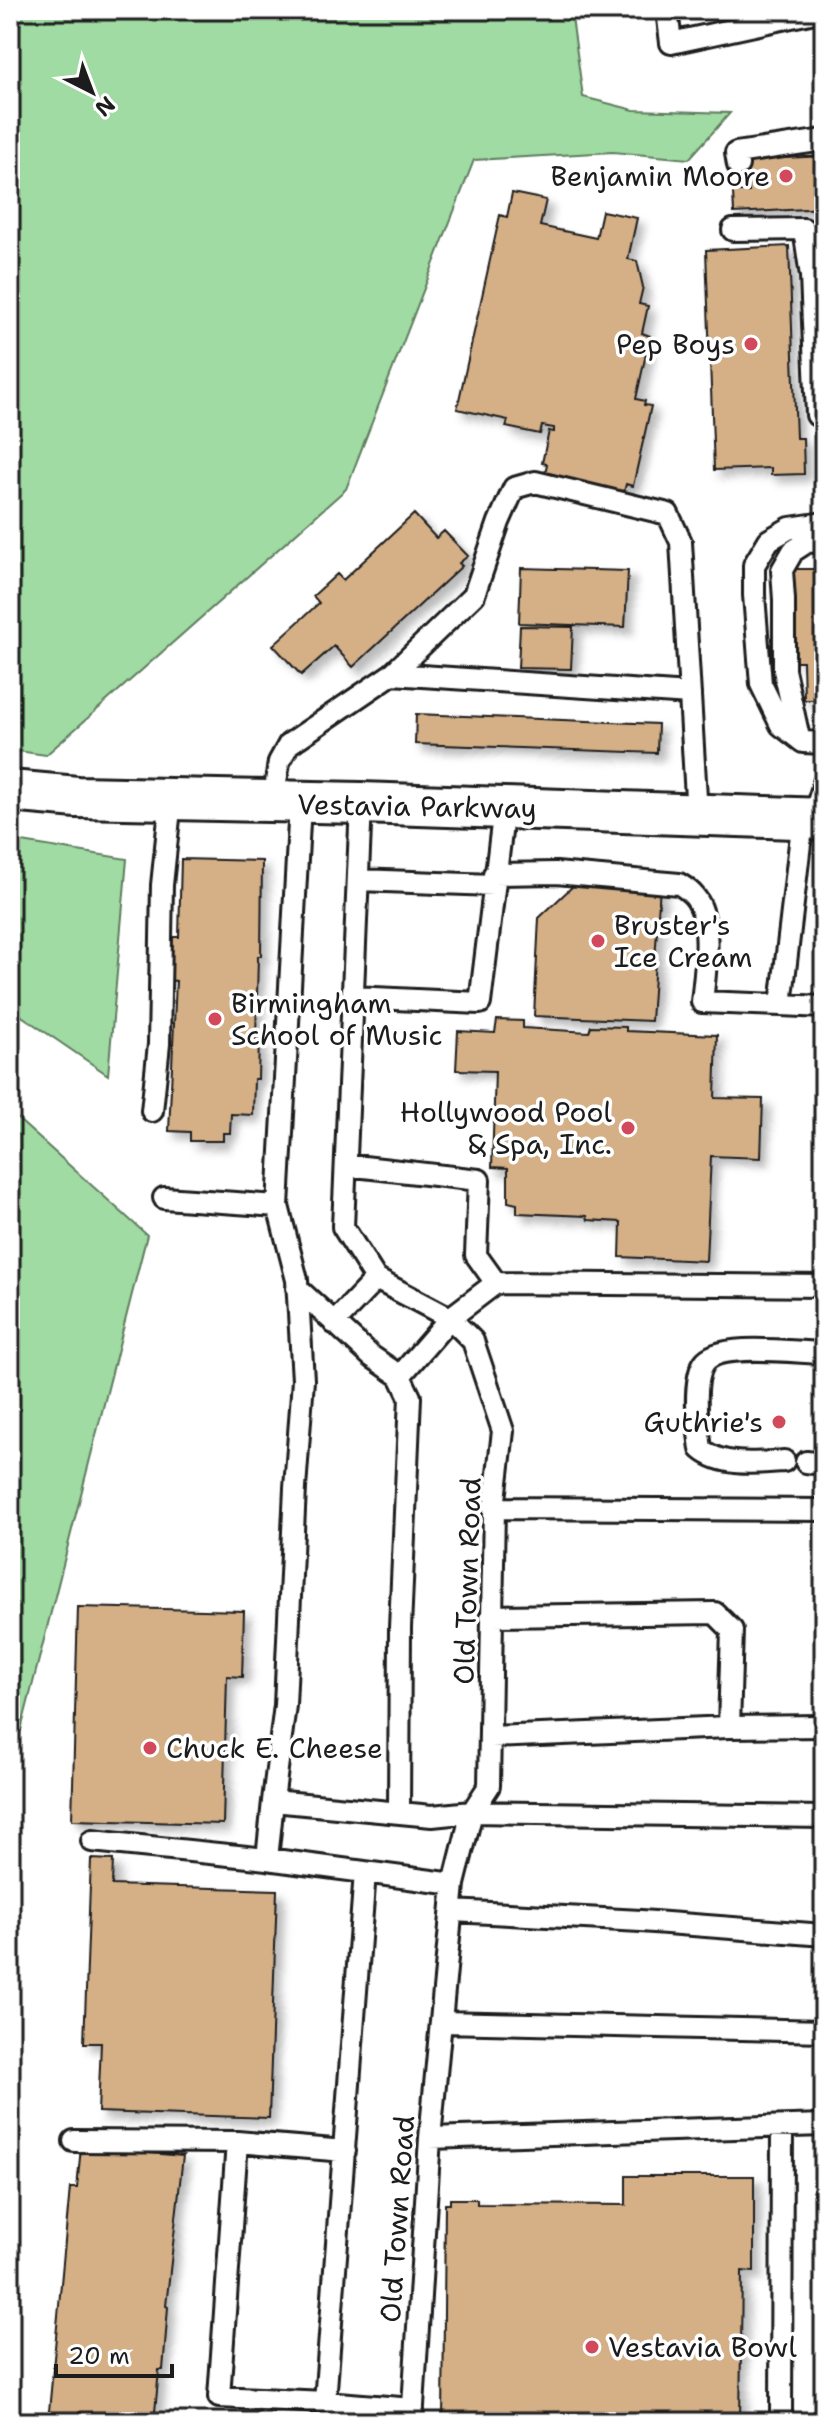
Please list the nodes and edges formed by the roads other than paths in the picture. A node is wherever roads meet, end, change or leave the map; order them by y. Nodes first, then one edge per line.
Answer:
1 (667, 10) edge
2 (824, 10) edge
3 (824, 140) edge
4 (738, 165) dead end
5 (733, 230) dead end
6 (818, 275) edge
7 (824, 415) edge
8 (824, 523) edge
9 (824, 541) edge
10 (392, 674) junction
11 (690, 694) junction
12 (799, 738) junction
13 (824, 743) edge
14 (10, 791) edge
15 (171, 799) junction
16 (287, 803) junction
17 (361, 803) junction
18 (504, 808) junction
19 (816, 810) edge
20 (697, 815) junction
21 (494, 879) junction
22 (358, 880) junction
23 (353, 997) junction
24 (781, 1005) junction
25 (824, 1007) edge
26 (152, 1111) dead end
27 (346, 1165) junction
28 (164, 1198) dead end
29 (278, 1206) junction
30 (376, 1279) junction
31 (496, 1283) junction
32 (824, 1286) edge
33 (297, 1288) junction
34 (450, 1318) junction
35 (334, 1323) junction
36 (824, 1353) edge
37 (400, 1376) junction
38 (784, 1461) dead end
39 (494, 1508) junction
40 (824, 1510) edge
41 (491, 1616) junction
42 (824, 1726) edge
43 (729, 1727) junction
44 (491, 1737) junction
45 (273, 1801) junction
46 (399, 1812) junction
47 (472, 1812) junction
48 (824, 1817) edge
49 (92, 1841) dead end
50 (267, 1859) junction
51 (365, 1872) junction
52 (454, 1884) junction
53 (452, 1911) junction
54 (824, 1935) edge
55 (441, 2022) junction
56 (824, 2031) edge
57 (824, 2125) edge
58 (782, 2127) junction
59 (430, 2138) junction
60 (74, 2141) dead end
61 (237, 2142) junction
62 (345, 2151) junction
63 (325, 2402) junction
64 (412, 2416) edge
65 (781, 2422) edge

1 - 2 lane
3 - 4 lane
5 - 6 lane
6 - 7 lane
8 - 12 lane
9 - 12 lane
10 - 11 lane
10 - 11 lane
10 - 16 lane
11 - 20 lane
12 - 13 lane
14 - 15 street, Vestavia Parkway
15 - 16 street, Vestavia Parkway
15 - 26 lane
16 - 17 street, Vestavia Parkway
16 - 29 lane
17 - 18 street, Vestavia Parkway
17 - 22 lane, Old Town Road
18 - 20 street, Vestavia Parkway
18 - 21 lane
19 - 20 street, Vestavia Parkway
19 - 24 lane
21 - 22 lane
21 - 23 lane
21 - 24 lane
22 - 23 lane, Old Town Road
23 - 27 lane, Old Town Road
24 - 25 lane
27 - 30 lane, Old Town Road
27 - 31 lane
28 - 29 lane
29 - 33 lane
30 - 34 lane, Old Town Road
30 - 35 lane
31 - 32 lane
31 - 34 lane
33 - 35 lane
33 - 45 lane
34 - 37 lane
34 - 39 lane, Old Town Road
35 - 37 lane
36 - 38 lane
37 - 46 lane
39 - 40 lane
39 - 41 lane, Old Town Road
41 - 43 lane
41 - 44 lane, Old Town Road
42 - 43 lane
43 - 44 lane
44 - 47 lane, Old Town Road
45 - 46 lane
45 - 50 lane
46 - 47 lane
47 - 48 lane
47 - 52 lane, Old Town Road
49 - 50 lane
50 - 51 lane
51 - 52 lane
51 - 62 lane
52 - 53 lane, Old Town Road
53 - 54 lane
53 - 55 lane, Old Town Road
55 - 56 lane
55 - 59 lane, Old Town Road
57 - 58 lane
58 - 59 lane
58 - 65 lane
59 - 64 lane, Old Town Road
60 - 61 lane
61 - 62 lane
61 - 63 lane
62 - 63 lane
63 - 64 lane

